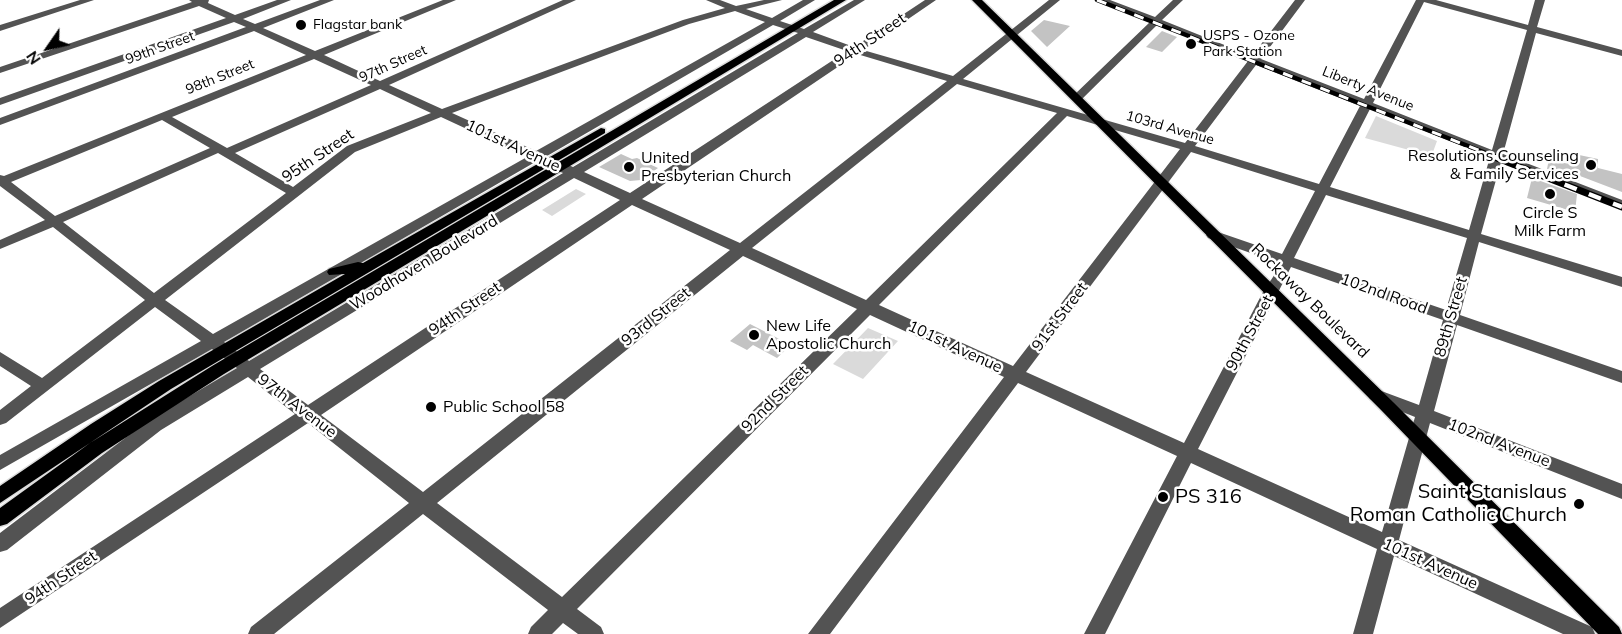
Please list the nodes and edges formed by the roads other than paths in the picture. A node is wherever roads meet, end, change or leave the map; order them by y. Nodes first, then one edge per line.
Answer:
1 (89, 0) edge
2 (286, 0) edge
3 (329, 0) edge
4 (451, 0) edge
5 (572, 0) edge
6 (711, 0) edge
7 (777, 0) edge
8 (810, 0) edge
9 (827, 0) edge
10 (841, 0) edge
11 (860, 0) edge
12 (931, 0) edge
13 (977, 0) edge
14 (1055, 0) edge
15 (1102, 0) edge
16 (1178, 0) edge
17 (1300, 0) edge
18 (1421, 0) edge
19 (1426, 0) edge
20 (1540, 0) edge
21 (200, 1) edge
22 (735, 8) junction
23 (234, 18) junction
24 (1157, 22) junction
25 (254, 27) junction
26 (788, 27) junction
27 (0, 28) edge
28 (1532, 29) junction
29 (1012, 33) junction
30 (855, 51) junction
31 (1622, 53) edge
32 (314, 55) junction
33 (1254, 60) junction
34 (0, 70) edge
35 (953, 81) junction
36 (381, 86) junction
37 (1077, 98) junction
38 (0, 102) edge
39 (1368, 105) junction
40 (441, 113) junction
41 (1064, 113) junction
42 (163, 116) junction
43 (0, 122) edge
44 (1104, 124) junction
45 (639, 132) junction
46 (596, 146) junction
47 (1189, 148) junction
48 (222, 151) junction
49 (1497, 156) junction
50 (554, 165) junction
51 (1, 180) edge
52 (1162, 183) junction
53 (1323, 190) junction
54 (293, 192) junction
55 (631, 199) junction
56 (1622, 206) edge
57 (55, 221) junction
58 (1213, 235) junction
59 (1474, 236) junction
60 (0, 245) edge
61 (741, 249) junction
62 (378, 260) junction
63 (1287, 260) junction
64 (334, 272) junction
65 (1622, 282) edge
66 (1270, 292) junction
67 (155, 301) junction
68 (868, 307) junction
69 (1451, 318) junction
70 (230, 355) junction
71 (0, 358) edge
72 (1016, 375) junction
73 (1622, 376) edge
74 (41, 385) junction
75 (1376, 395) junction
76 (308, 414) junction
77 (1424, 414) junction
78 (0, 418) edge
79 (1418, 437) junction
80 (37, 443) junction
81 (1187, 453) junction
82 (0, 464) edge
83 (0, 472) edge
84 (1622, 492) edge
85 (0, 496) edge
86 (423, 502) junction
87 (0, 518) edge
88 (0, 544) edge
89 (1388, 545) junction
90 (563, 609) junction
91 (0, 619) edge
92 (258, 634) edge
93 (538, 634) edge
94 (594, 634) edge
95 (818, 634) edge
96 (1094, 634) edge
97 (1363, 634) edge
98 (1585, 634) edge
99 (1612, 634) edge

1 - 27 street
2 - 23 street
3 - 25 street, 99th Street
4 - 32 street, 98th Street
5 - 36 street, 97th Street
6 - 22 street, 103rd Avenue
7 - 22 street, 95th Street
8 - 26 street, Woodhaven Boulevard
9 - 26 main road, Woodhaven Boulevard
10 - 26 main road, Woodhaven Boulevard
11 - 26 street, Woodhaven Boulevard
12 - 30 street, 94th Street
13 - 29 main road, Rockaway Boulevard
14 - 29 street, 93rd Street
15 - 24 street, Liberty Avenue
16 - 24 street
17 - 33 street, 91st Street
18 - 39 street, 90th Street
19 - 28 street
20 - 28 street, 89th Street
21 - 23 street, 101st Avenue
21 - 34 street
22 - 26 street, 103rd Avenue
22 - 40 street, 95th Street
23 - 25 street, 101st Avenue
23 - 38 street
24 - 33 street, Liberty Avenue
24 - 37 street
25 - 32 street, 101st Avenue
25 - 43 street, 99th Street
26 - 30 street, 103rd Avenue
26 - 45 street, Woodhaven Boulevard
26 - 46 main road, Woodhaven Boulevard
26 - 50 main road, Woodhaven Boulevard
28 - 31 street
28 - 49 street, 89th Street
29 - 35 street, 93rd Street
29 - 37 main road, Rockaway Boulevard
30 - 35 street, 103rd Avenue
30 - 55 street, 94th Street
32 - 36 street, 101st Avenue
32 - 42 street, 98th Street
33 - 39 street, Liberty Avenue
33 - 47 street, 91st Street
35 - 41 street, 103rd Avenue
35 - 61 street, 93rd Street
36 - 40 street, 101st Avenue
36 - 48 street, 97th Street
37 - 44 main road, Rockaway Boulevard
39 - 49 street, Liberty Avenue
39 - 53 street, 90th Street
40 - 50 street, 101st Avenue
40 - 54 street, 95th Street
41 - 44 street, 103rd Avenue
41 - 68 street, 92nd Street
42 - 48 street
42 - 51 street, 98th Street
44 - 47 street, 103rd Avenue
44 - 52 main road, Rockaway Boulevard
45 - 46 main road
45 - 50 street, Woodhaven Boulevard
46 - 50 main road, Woodhaven Boulevard
47 - 52 street, 91st Street
47 - 53 street, 103rd Avenue
48 - 54 street
48 - 57 street, 97th Street
49 - 56 street, Liberty Avenue
49 - 59 street, 89th Street
50 - 55 street, 101st Avenue
50 - 62 main road, Woodhaven Boulevard
50 - 64 street, Woodhaven Boulevard
50 - 70 street, Woodhaven Boulevard
51 - 57 street, 97th Avenue
52 - 58 main road, Rockaway Boulevard
52 - 72 street, 91st Street
53 - 59 street, 103rd Avenue
53 - 63 street, 90th Street
54 - 67 street, 95th Street
55 - 61 street, 101st Avenue
55 - 76 street, 94th Street
57 - 60 street, 97th Street
57 - 67 street, 97th Avenue
58 - 63 street, 102nd Road
58 - 66 main road, Rockaway Boulevard
59 - 65 street, 103rd Avenue
59 - 69 street, 89th Street
61 - 68 street, 101st Avenue
61 - 86 street, 93rd Street
62 - 64 main road
62 - 70 main road, Woodhaven Boulevard
63 - 66 street, 90th Street
63 - 69 street, 102nd Road
64 - 70 street, Woodhaven Boulevard
66 - 75 main road, Rockaway Boulevard
66 - 81 street, 90th Street
67 - 70 street, 97th Avenue
67 - 74 street, 95th Street
68 - 72 street, 101st Avenue
68 - 90 street, 92nd Street
69 - 73 street, 102nd Road
69 - 77 street, 89th Street
70 - 76 street, 97th Avenue
70 - 80 street, Woodhaven Boulevard
70 - 85 main road, Woodhaven Boulevard
70 - 87 main road, Woodhaven Boulevard
70 - 88 street, Woodhaven Boulevard
71 - 74 street
72 - 81 street, 101st Avenue
72 - 95 street, 91st Street
74 - 78 street, 95th Street
75 - 77 street, 102nd Avenue
75 - 79 main road, Rockaway Boulevard
76 - 86 street, 97th Avenue
76 - 91 street, 94th Street
77 - 79 street, 89th Street
77 - 84 street, 102nd Avenue
79 - 89 street, 89th Street
79 - 99 main road, Rockaway Boulevard
80 - 82 street, Woodhaven Boulevard
80 - 83 street, Woodhaven Boulevard
81 - 89 street, 101st Avenue
81 - 96 street, 90th Street
86 - 90 street, 97th Avenue
86 - 92 street, 93rd Street
89 - 97 street, 89th Street
89 - 98 street, 101st Avenue
90 - 93 street, 92nd Street
90 - 94 street, 97th Avenue

